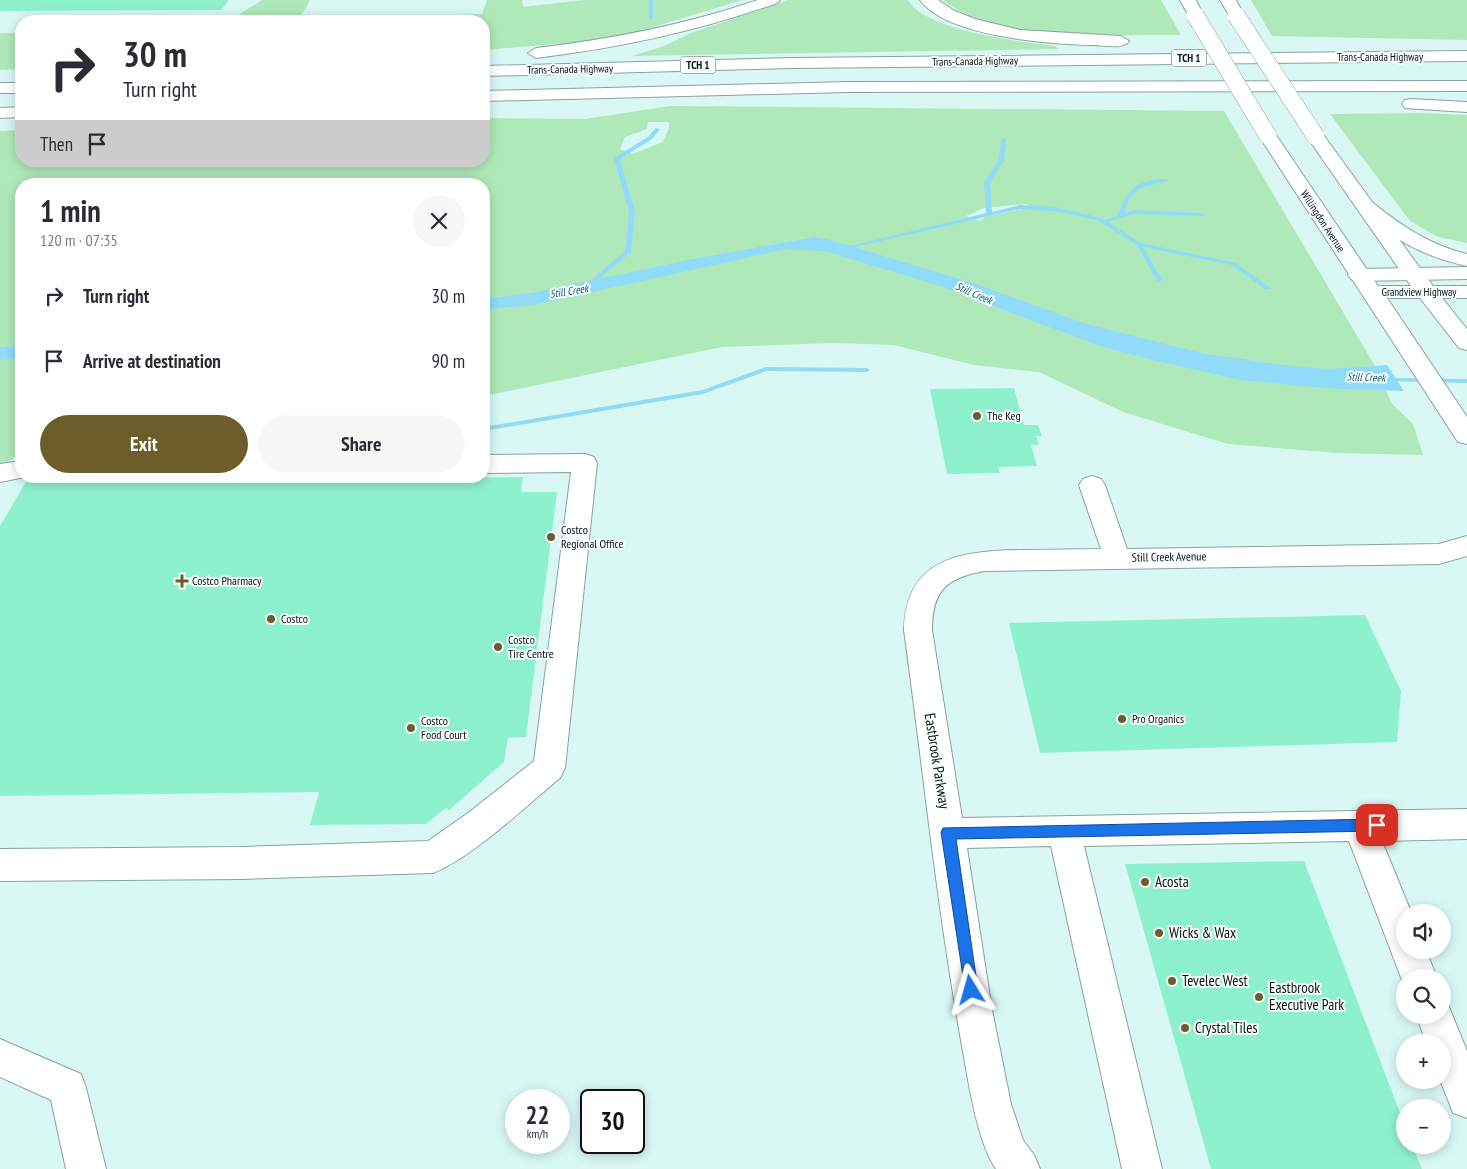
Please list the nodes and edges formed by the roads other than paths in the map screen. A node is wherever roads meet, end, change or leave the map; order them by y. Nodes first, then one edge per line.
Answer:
1 (772, 0) edge
2 (928, 0) edge
3 (1192, 7) edge
4 (1232, 7) edge
5 (1136, 41) dead end
6 (1193, 42) dead end
7 (1467, 48) edge
8 (1467, 56) edge
9 (490, 58) edge
10 (490, 71) edge
11 (1467, 86) edge
12 (0, 88) edge
13 (15, 88) edge
14 (607, 91) junction
15 (490, 96) edge
16 (1318, 103) dead end
17 (1394, 103) dead end
18 (1467, 107) edge
19 (15, 112) edge
20 (0, 113) edge
21 (1366, 207) junction
22 (1467, 260) edge
23 (1413, 273) junction
24 (1467, 273) edge
25 (1364, 284) junction
26 (1467, 292) edge
27 (1427, 293) junction
28 (1467, 343) edge
29 (1467, 436) edge
30 (490, 464) edge
31 (15, 471) edge
32 (0, 473) edge
33 (1092, 485) dead end
34 (1467, 546) edge
35 (1439, 554) junction
36 (1118, 558) junction
37 (1467, 563) edge
38 (918, 606) joint
39 (1467, 824) edge
40 (1359, 825) junction
41 (1064, 830) junction
42 (948, 832) junction
43 (0, 865) edge
44 (1396, 919) edge
45 (1438, 1024) edge
46 (0, 1058) edge
47 (1467, 1099) edge
48 (1011, 1163) edge
49 (86, 1169) edge
50 (1142, 1169) edge

1 - 9 main road
2 - 5 main road
3 - 25 main road, Willingdon Avenue, bridge
4 - 21 main road, bridge
6 - 7 main road
8 - 10 main road, Trans-Canada Highway / TCH 1
11 - 14 main road, Trans-Canada Highway / TCH 1
12 - 13 main road
14 - 15 main road, Trans-Canada Highway / TCH 1
14 - 16 main road
17 - 18 main road
19 - 20 main road
21 - 22 main road
21 - 23 main road
23 - 24 main road
23 - 25 main road
23 - 27 main road
25 - 27 main road, Grandview Highway
25 - 29 main road, Willingdon Avenue
26 - 27 main road, Grandview Highway
27 - 28 main road
30 - 43 main road
31 - 32 main road
33 - 36 main road
34 - 35 main road, Still Creek Avenue
35 - 36 main road, Still Creek Avenue
35 - 37 main road, Still Creek Avenue
36 - 38 main road, Still Creek Avenue
38 - 42 main road, Eastbrook Parkway
39 - 40 main road
40 - 41 main road
40 - 44 main road
41 - 42 main road
41 - 50 main road
42 - 48 main road, Eastbrook Parkway
45 - 47 main road
46 - 49 main road

